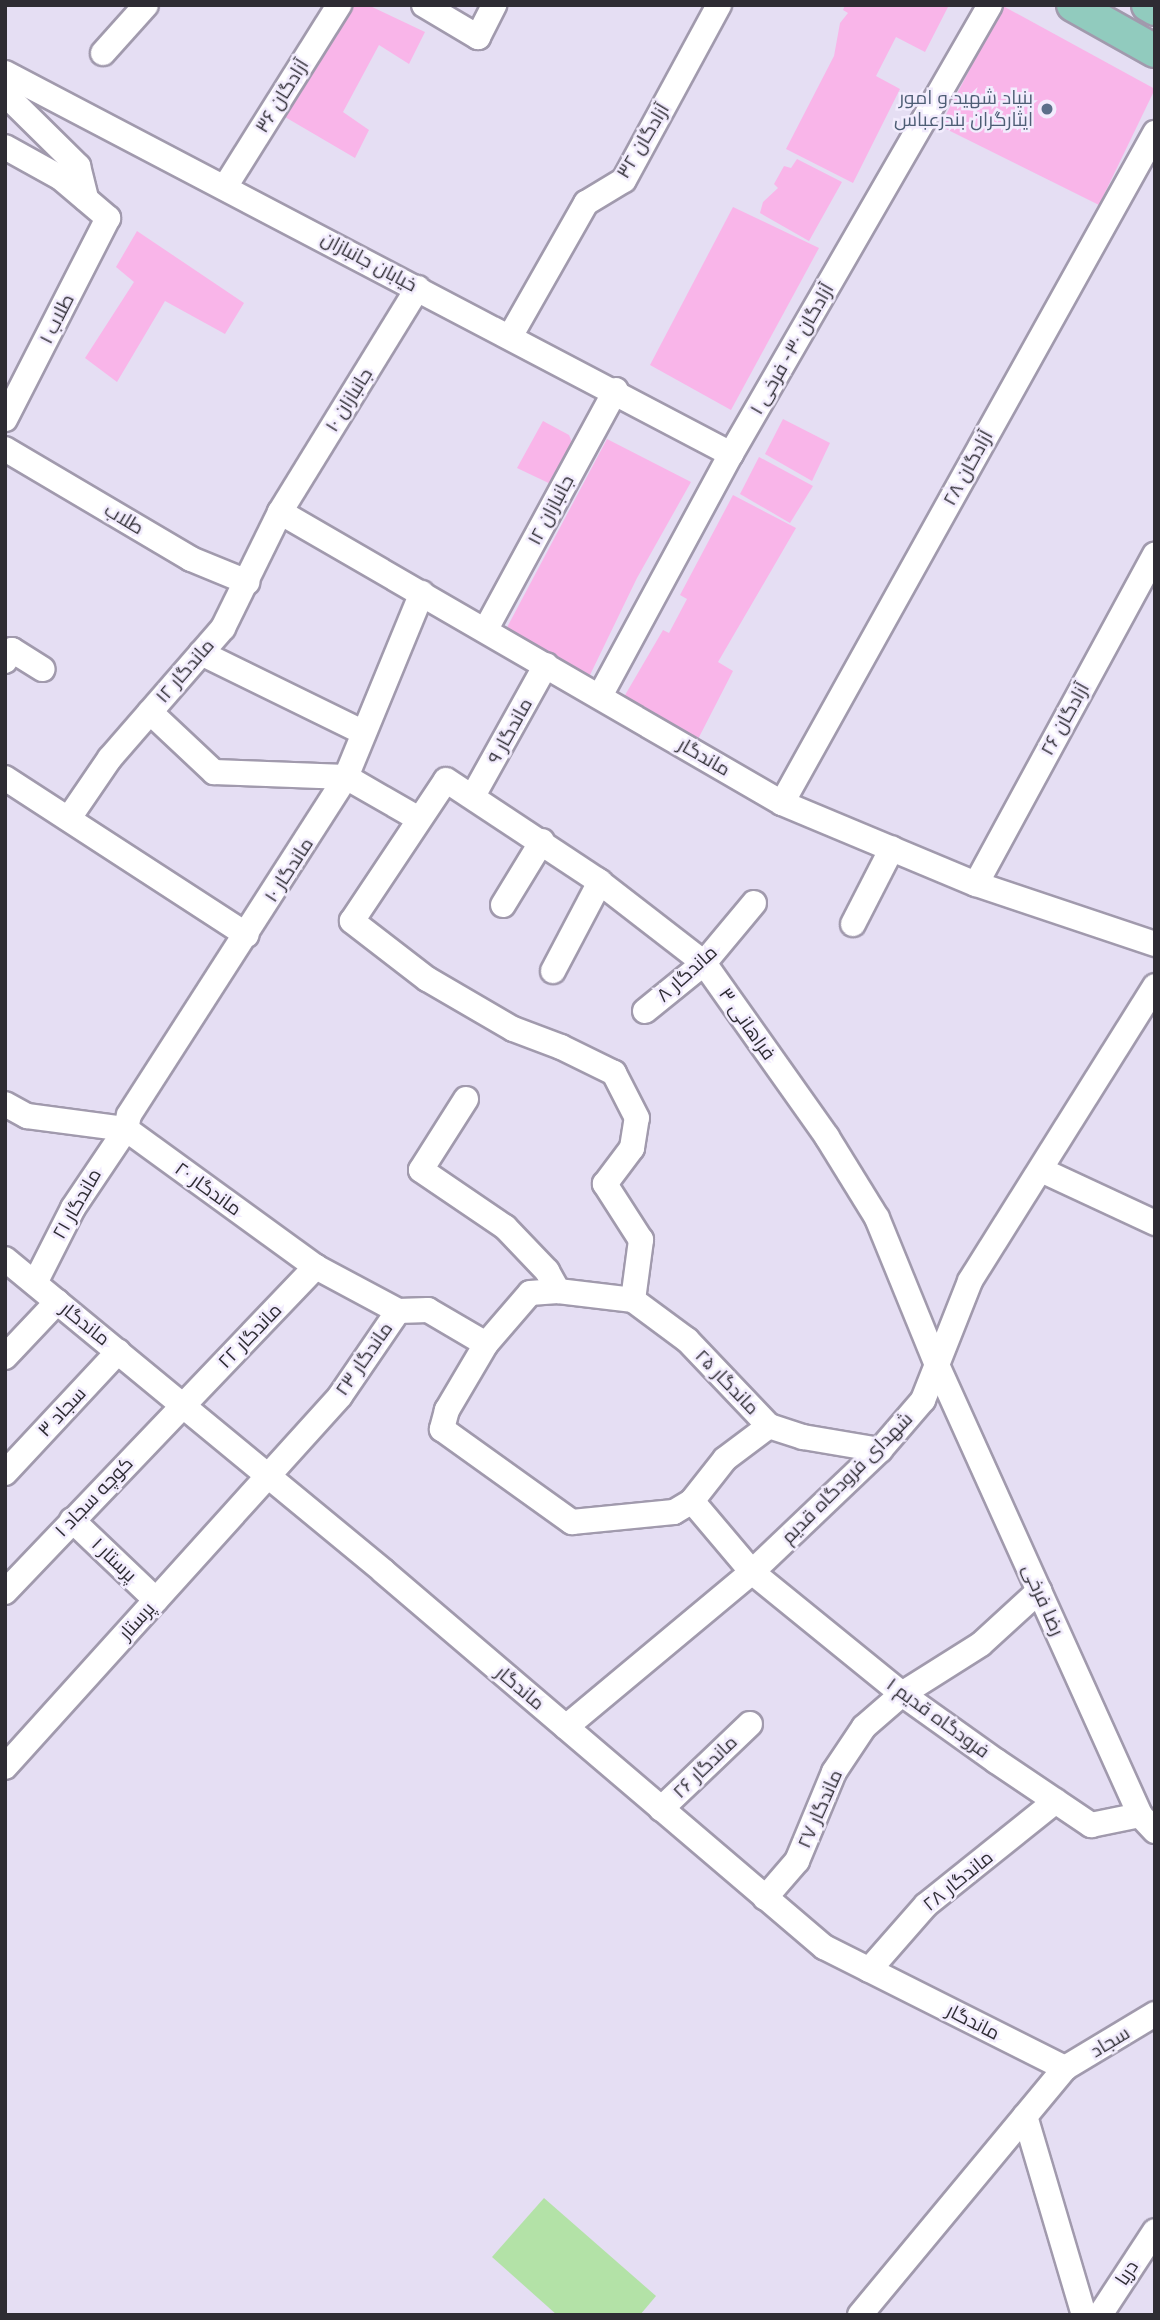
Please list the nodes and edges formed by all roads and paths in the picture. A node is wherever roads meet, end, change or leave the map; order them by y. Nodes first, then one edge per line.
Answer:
1 (146, 5) edge
2 (339, 5) edge
3 (424, 5) edge
4 (494, 5) edge
5 (719, 5) edge
6 (990, 5) edge
7 (1073, 5) edge
8 (1148, 5) edge
9 (1155, 9) edge
10 (1155, 51) edge
11 (103, 53) dead end
12 (5, 72) edge
13 (5, 94) edge
14 (1155, 133) edge
15 (5, 147) edge
16 (225, 187) junction
17 (86, 199) junction
18 (418, 288) junction
19 (511, 335) junction
20 (616, 390) junction
21 (5, 419) edge
22 (5, 449) edge
23 (731, 454) junction
24 (280, 512) junction
25 (1155, 555) edge
26 (247, 582) junction
27 (422, 593) junction
28 (486, 629) junction
29 (201, 653) junction
30 (5, 661) edge
31 (546, 665) junction
32 (43, 669) dead end
33 (600, 696) junction
34 (150, 712) junction
35 (362, 732) junction
36 (346, 777) junction
37 (5, 778) edge
38 (473, 796) junction
39 (782, 803) junction
40 (69, 818) junction
41 (419, 819) junction
42 (542, 841) junction
43 (892, 848) junction
44 (600, 882) junction
45 (976, 884) junction
46 (754, 903) dead end
47 (503, 905) dead end
48 (853, 924) dead end
49 (247, 935) junction
50 (1155, 944) edge
51 (704, 964) junction
52 (553, 971) dead end
53 (1155, 986) edge
54 (645, 1011) dead end
55 (466, 1099) dead end
56 (5, 1104) edge
57 (125, 1129) junction
58 (1041, 1170) junction
59 (1155, 1223) edge
60 (5, 1259) edge
61 (316, 1267) junction
62 (35, 1283) junction
63 (558, 1291) junction
64 (633, 1300) junction
65 (57, 1302) junction
66 (398, 1311) junction
67 (486, 1345) junction
68 (118, 1352) junction
69 (5, 1357) edge
70 (937, 1365) junction
71 (183, 1404) junction
72 (769, 1426) junction
73 (880, 1450) junction
74 (5, 1473) edge
75 (268, 1475) junction
76 (692, 1501) junction
77 (72, 1520) junction
78 (752, 1572) junction
79 (1039, 1591) junction
80 (5, 1592) edge
81 (156, 1600) junction
82 (902, 1694) junction
83 (750, 1724) dead end
84 (566, 1727) junction
85 (5, 1767) edge
86 (1056, 1801) junction
87 (661, 1809) junction
88 (1147, 1823) edge
89 (765, 1898) junction
90 (869, 1970) junction
91 (1155, 2014) edge
92 (1065, 2068) junction
93 (1025, 2116) junction
94 (1155, 2231) edge
95 (860, 2315) edge
96 (1084, 2315) edge
97 (1100, 2315) edge

1 - 11 street
2 - 16 street, آزادگان ۳۶
3 - 4 street
5 - 19 street, آزادگان ۳۲
6 - 23 street, آزادگان ۳۰ - فرخی ۱
7 - 10 main road
8 - 9 main road
12 - 16 street, خیابان جانبازان
13 - 17 street
14 - 39 street, آزادگان ۲۸
15 - 17 street
16 - 18 street, خیابان جانبازان
17 - 21 street, طلاب ۱
18 - 19 street, خیابان جانبازان
18 - 24 street, جانبازان ۱۰
19 - 20 street, خیابان جانبازان
20 - 23 street, خیابان جانبازان
20 - 28 street, جانبازان ۱۲
22 - 26 street, طلاب
23 - 33 street, آزادگان ۳۰ - فرخی ۱
24 - 26 street, ماندگار ۱۲
24 - 27 street, ماندگار
25 - 45 street, آزادگان ۲۶
26 - 29 street, ماندگار ۱۲
27 - 28 street, ماندگار
27 - 35 street, ماندگار ۱۰
28 - 31 street, ماندگار
29 - 34 street, ماندگار ۱۲
29 - 35 street
30 - 32 street
31 - 33 street, ماندگار
31 - 38 street, ماندگار ۹
33 - 39 street, ماندگار
34 - 36 street
34 - 40 street, ماندگار ۱۲
35 - 36 street, ماندگار ۱۰
36 - 41 street
36 - 49 street, ماندگار ۱۰
37 - 40 street
38 - 41 street, فراهانی ۳
38 - 42 street, فراهانی ۳
39 - 43 street, ماندگار
40 - 49 street
41 - 64 street
42 - 44 street, فراهانی ۳
42 - 47 street
43 - 45 street, ماندگار
43 - 48 street
44 - 51 street, فراهانی ۳
44 - 52 street
45 - 50 street, ماندگار
46 - 51 street, ماندگار ۸
49 - 57 street, ماندگار ۱۰
51 - 54 street, ماندگار ۸
51 - 70 street, فراهانی ۳
53 - 58 street, شهدای فرودگاه قدیم
55 - 63 street
56 - 57 street, ماندگار ۲۰
57 - 61 street, ماندگار ۲۰
57 - 62 street, ماندگار ۲۱
58 - 59 street
58 - 70 street, شهدای فرودگاه قدیم
60 - 62 street, ماندگار
61 - 66 street, ماندگار ۲۰
61 - 71 street, ماندگار ۲۲
62 - 65 street, ماندگار
63 - 64 street
63 - 67 street
64 - 72 street, ماندگار ۲۵
65 - 68 street, ماندگار
65 - 69 street
66 - 67 street, ماندگار ۲۳
66 - 75 street, ماندگار ۲۳
67 - 76 street
68 - 71 street, ماندگار
68 - 74 street, سجاد ۳
70 - 73 street, شهدای فرودگاه قدیم
70 - 79 street, رضا فرخی
71 - 75 street, ماندگار
71 - 77 street, کوچه سجاد ۱
72 - 73 street
72 - 76 street, ماندگار ۲۵
73 - 78 street, شهدای فرودگاه قدیم
75 - 81 street, پرستار
75 - 84 street, ماندگار
76 - 78 street, فرودگاه قدیم ۱
77 - 80 street, کوچه سجاد ۱
77 - 81 street, پرستار ۱
78 - 82 street, فرودگاه قدیم ۱
78 - 84 street, شهدای فرودگاه قدیم
79 - 82 street, ماندگار ۲۷
79 - 88 street, رضا فرخی
81 - 85 street, پرستار
82 - 86 street, فرودگاه قدیم ۱
82 - 89 street, ماندگار ۲۷
83 - 87 street, ماندگار ۲۶
84 - 87 street, ماندگار
86 - 88 street, فرودگاه قدیم ۱
86 - 90 street, ماندگار ۲۸
87 - 89 street, ماندگار
89 - 90 street, ماندگار
90 - 92 street, ماندگار
91 - 92 street, سجاد
92 - 93 street, سجاد
93 - 95 street, سجاد
93 - 96 street
94 - 97 street, دریا

